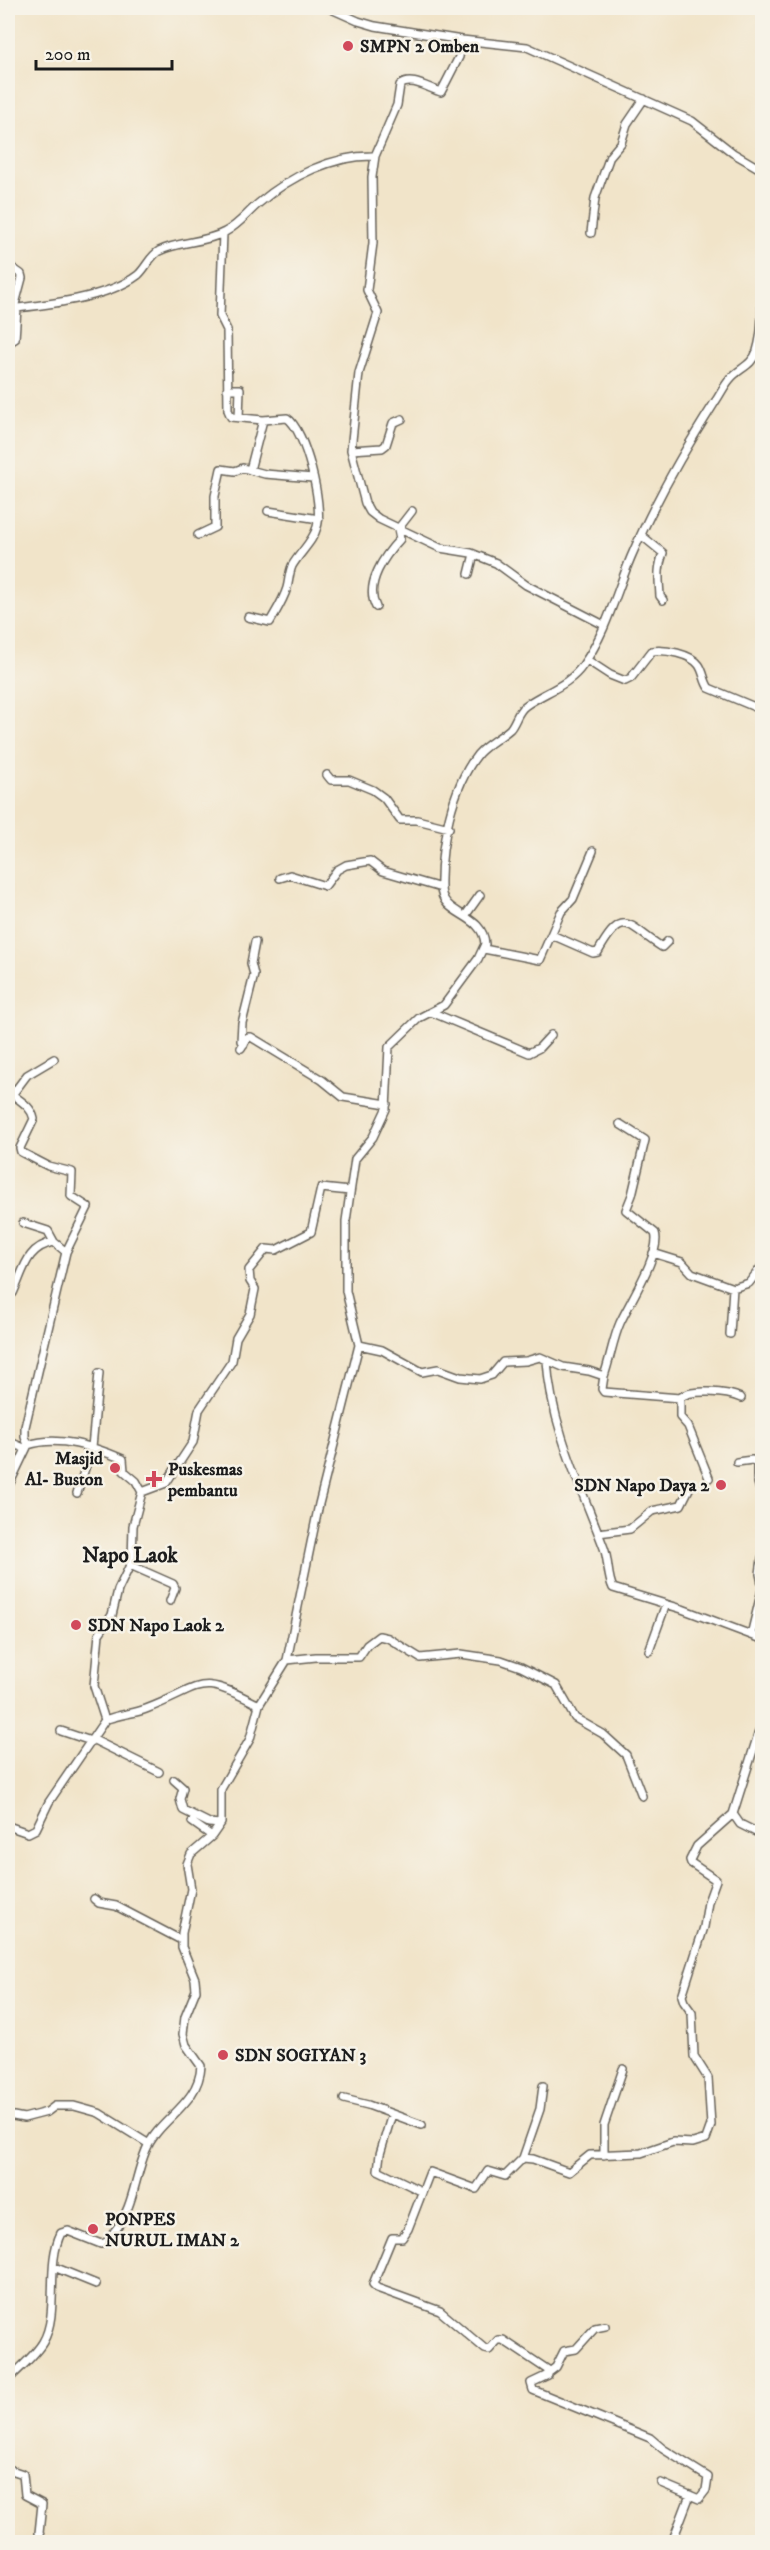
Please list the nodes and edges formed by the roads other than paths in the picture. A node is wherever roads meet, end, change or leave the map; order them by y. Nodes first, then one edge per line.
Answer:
1 (329, 8) edge
2 (462, 40) junction
3 (644, 99) junction
4 (375, 156) junction
5 (762, 170) edge
6 (223, 233) junction
7 (591, 233) dead end
8 (762, 247) edge
9 (8, 265) edge
10 (13, 308) edge
11 (8, 343) edge
12 (227, 389) junction
13 (239, 418) junction
14 (402, 419) dead end
15 (263, 420) junction
16 (351, 450) junction
17 (250, 470) junction
18 (313, 478) junction
19 (268, 511) dead end
20 (412, 511) dead end
21 (319, 519) junction
22 (398, 529) junction
23 (641, 534) junction
24 (198, 535) dead end
25 (474, 554) junction
26 (469, 574) dead end
27 (663, 600) dead end
28 (376, 608) dead end
29 (248, 617) dead end
30 (604, 625) junction
31 (585, 662) junction
32 (762, 710) edge
33 (327, 775) dead end
34 (449, 828) junction
35 (593, 851) dead end
36 (280, 878) dead end
37 (441, 888) junction
38 (480, 895) dead end
39 (465, 916) junction
40 (552, 935) junction
41 (668, 941) dead end
42 (255, 942) dead end
43 (484, 949) junction
44 (431, 1012) junction
45 (551, 1035) dead end
46 (54, 1059) dead end
47 (10, 1093) edge
48 (387, 1104) junction
49 (620, 1124) dead end
50 (350, 1191) junction
51 (23, 1224) dead end
52 (54, 1242) junction
53 (66, 1252) junction
54 (654, 1253) junction
55 (762, 1266) edge
56 (733, 1288) junction
57 (13, 1293) dead end
58 (730, 1334) dead end
59 (359, 1345) junction
60 (547, 1361) junction
61 (99, 1373) dead end
62 (604, 1376) junction
63 (680, 1398) junction
64 (741, 1398) dead end
65 (8, 1441) edge
66 (27, 1447) junction
67 (92, 1447) junction
68 (737, 1462) dead end
69 (709, 1478) dead end
70 (8, 1487) edge
71 (689, 1489) dead end
72 (77, 1492) dead end
73 (142, 1492) junction
74 (762, 1497) edge
75 (598, 1533) junction
76 (762, 1558) edge
77 (130, 1565) junction
78 (762, 1583) edge
79 (762, 1590) edge
80 (170, 1601) dead end
81 (666, 1604) junction
82 (751, 1635) junction
83 (762, 1640) edge
84 (649, 1651) dead end
85 (287, 1659) junction
86 (259, 1705) junction
87 (105, 1719) junction
88 (762, 1722) edge
89 (61, 1731) dead end
90 (91, 1740) junction
91 (159, 1772) dead end
92 (174, 1780) dead end
93 (642, 1796) dead end
94 (733, 1814) junction
95 (192, 1822) dead end
96 (220, 1824) junction
97 (8, 1826) edge
98 (762, 1835) edge
99 (212, 1836) junction
100 (94, 1899) dead end
101 (182, 1940) junction
102 (623, 2069) dead end
103 (543, 2086) dead end
104 (344, 2099) dead end
105 (392, 2114) junction
106 (8, 2115) edge
107 (422, 2125) dead end
108 (149, 2144) junction
109 (604, 2155) junction
110 (523, 2158) junction
111 (421, 2191) junction
112 (54, 2267) junction
113 (96, 2284) dead end
114 (605, 2326) dead end
115 (548, 2373) junction
116 (8, 2380) edge
117 (8, 2469) edge
118 (661, 2483) dead end
119 (690, 2495) junction
120 (43, 2542) edge
121 (672, 2542) edge

1 - 2 street
2 - 3 street
2 - 4 street
3 - 5 street
3 - 7 street
4 - 6 street
4 - 16 street
6 - 10 street
6 - 12 street
8 - 23 street
9 - 10 street
10 - 11 street
12 - 13 street
12 - 13 street
13 - 15 street
14 - 16 street
15 - 17 street
15 - 18 street
16 - 22 street
17 - 18 street
17 - 24 street
18 - 21 street
19 - 21 street
20 - 22 street
21 - 29 street
22 - 25 street
22 - 28 street
23 - 27 street
23 - 30 street
25 - 26 street
25 - 30 street
30 - 31 street
31 - 32 street
31 - 34 street
33 - 34 street
34 - 37 street
35 - 40 street
36 - 37 street
37 - 39 street
38 - 39 street
39 - 43 street
40 - 41 street
40 - 43 street
42 - 48 street
43 - 44 street
44 - 45 street
44 - 48 street
46 - 47 street
47 - 53 street
48 - 50 street
49 - 54 street
50 - 59 street
50 - 73 street
51 - 52 street
52 - 53 street
52 - 57 street
53 - 66 street
54 - 56 street
54 - 62 street
55 - 56 street
56 - 58 street
59 - 60 street
59 - 85 street
60 - 62 street
60 - 75 street
61 - 67 street
62 - 63 street
63 - 64 street
63 - 69 street
65 - 66 street
66 - 67 street
66 - 70 street
67 - 72 street
67 - 73 street
68 - 74 street
71 - 75 street
73 - 77 street
75 - 81 street
76 - 78 street
77 - 80 street
77 - 87 street
79 - 82 street
81 - 82 street
81 - 84 street
82 - 83 street
85 - 86 street
85 - 93 street
86 - 87 street
86 - 96 street
87 - 90 street
88 - 94 street
89 - 90 street
90 - 91 street
90 - 97 street
92 - 96 street
94 - 98 street
94 - 109 street
95 - 99 street
96 - 99 street
99 - 101 street
100 - 101 street
101 - 108 street
102 - 109 street
103 - 110 street
104 - 105 street
105 - 107 street
105 - 111 street
106 - 108 street
108 - 112 street
109 - 110 street
110 - 111 street
111 - 115 street
112 - 113 street
112 - 116 street
114 - 115 street
115 - 119 street
117 - 120 street
118 - 119 street
119 - 121 street

